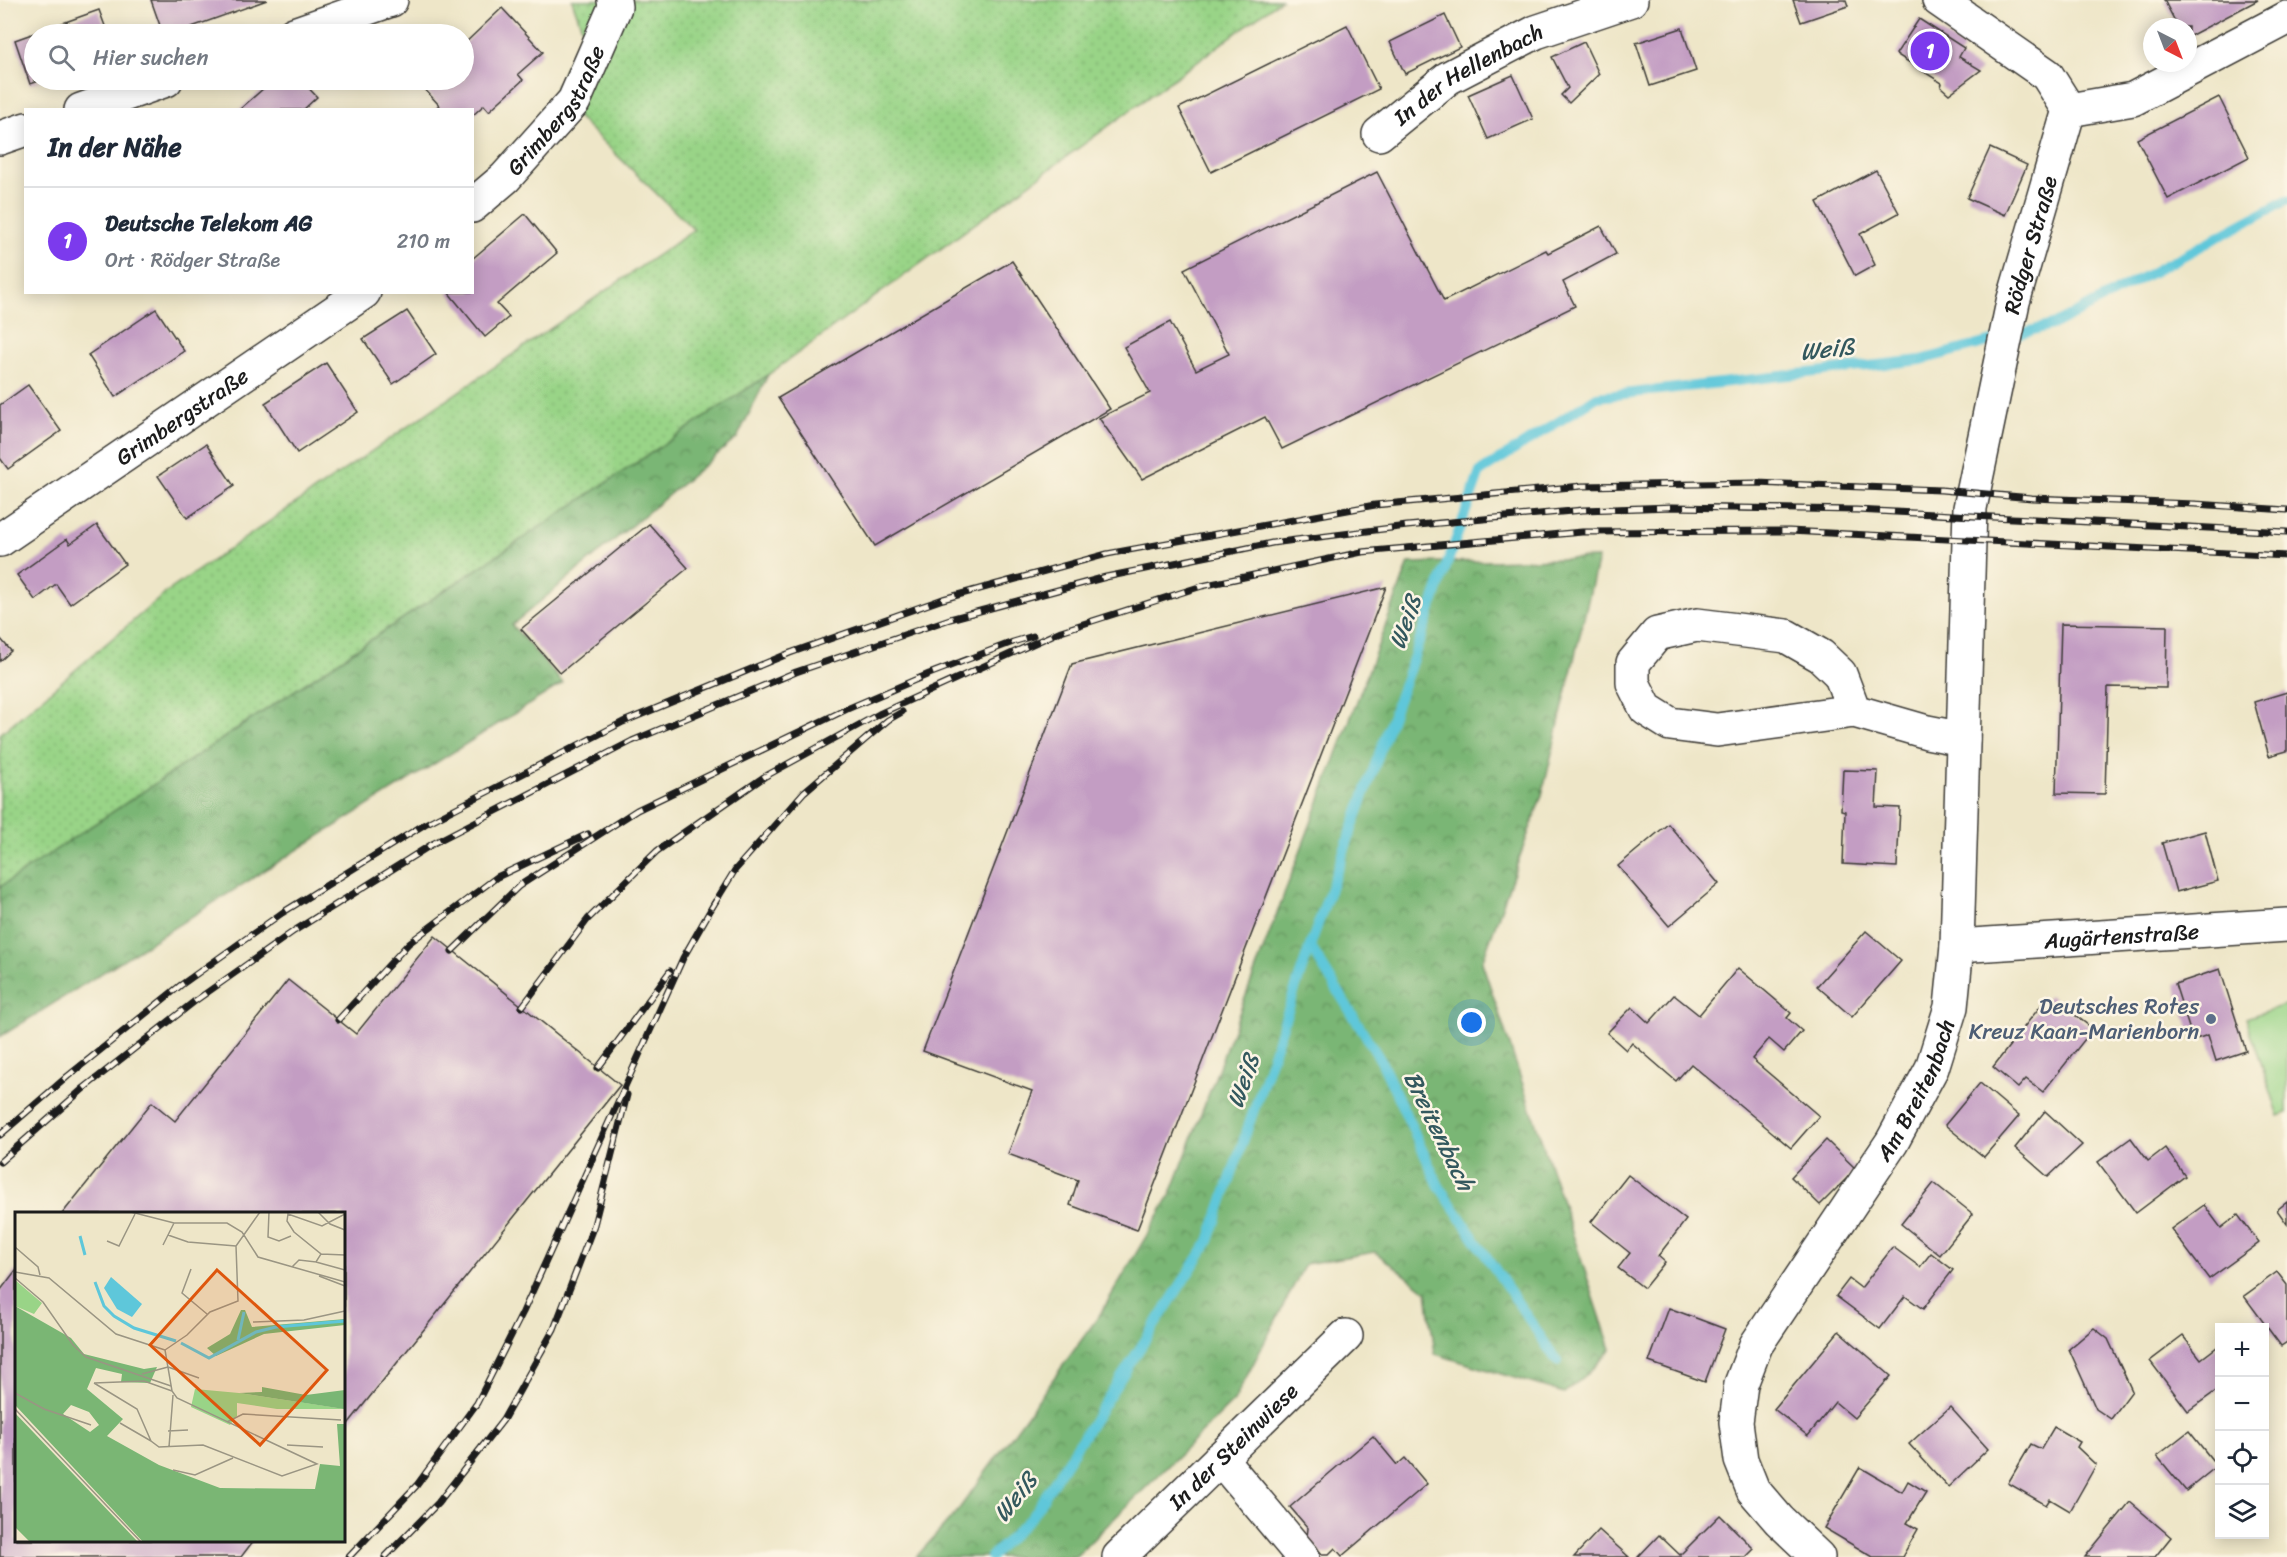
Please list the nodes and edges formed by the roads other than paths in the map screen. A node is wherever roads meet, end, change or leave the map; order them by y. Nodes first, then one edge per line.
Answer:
1 (391, 0) edge
2 (614, 0) edge
3 (1631, 0) edge
4 (1939, 0) edge
5 (2287, 18) edge
6 (323, 24) edge
7 (138, 90) edge
8 (87, 108) edge
9 (2069, 110) junction
10 (24, 130) edge
11 (1379, 134) dead end
12 (0, 138) edge
13 (474, 204) edge
14 (361, 294) edge
15 (0, 540) edge
16 (1968, 553) joint
17 (1854, 711) junction
18 (1963, 739) junction
19 (2287, 925) edge
20 (1956, 946) junction
21 (1346, 1336) dead end
22 (1220, 1458) junction
23 (1119, 1557) edge
24 (1303, 1557) edge
25 (1818, 1557) edge

1 - 6 street
2 - 13 street, Grimbergstraße
3 - 11 street, In der Hellenbach
4 - 9 street
5 - 9 street
7 - 8 street
9 - 16 street, Rödger Straße
10 - 12 street
14 - 15 street, Grimbergstraße
16 - 18 street, Am Breitenbach
17 - 17 street
17 - 18 street
18 - 20 street, Am Breitenbach
19 - 20 street, Augärtenstraße
20 - 25 street, Am Breitenbach
21 - 22 street, In der Steinwiese
22 - 23 street, In der Steinwiese
22 - 24 street

